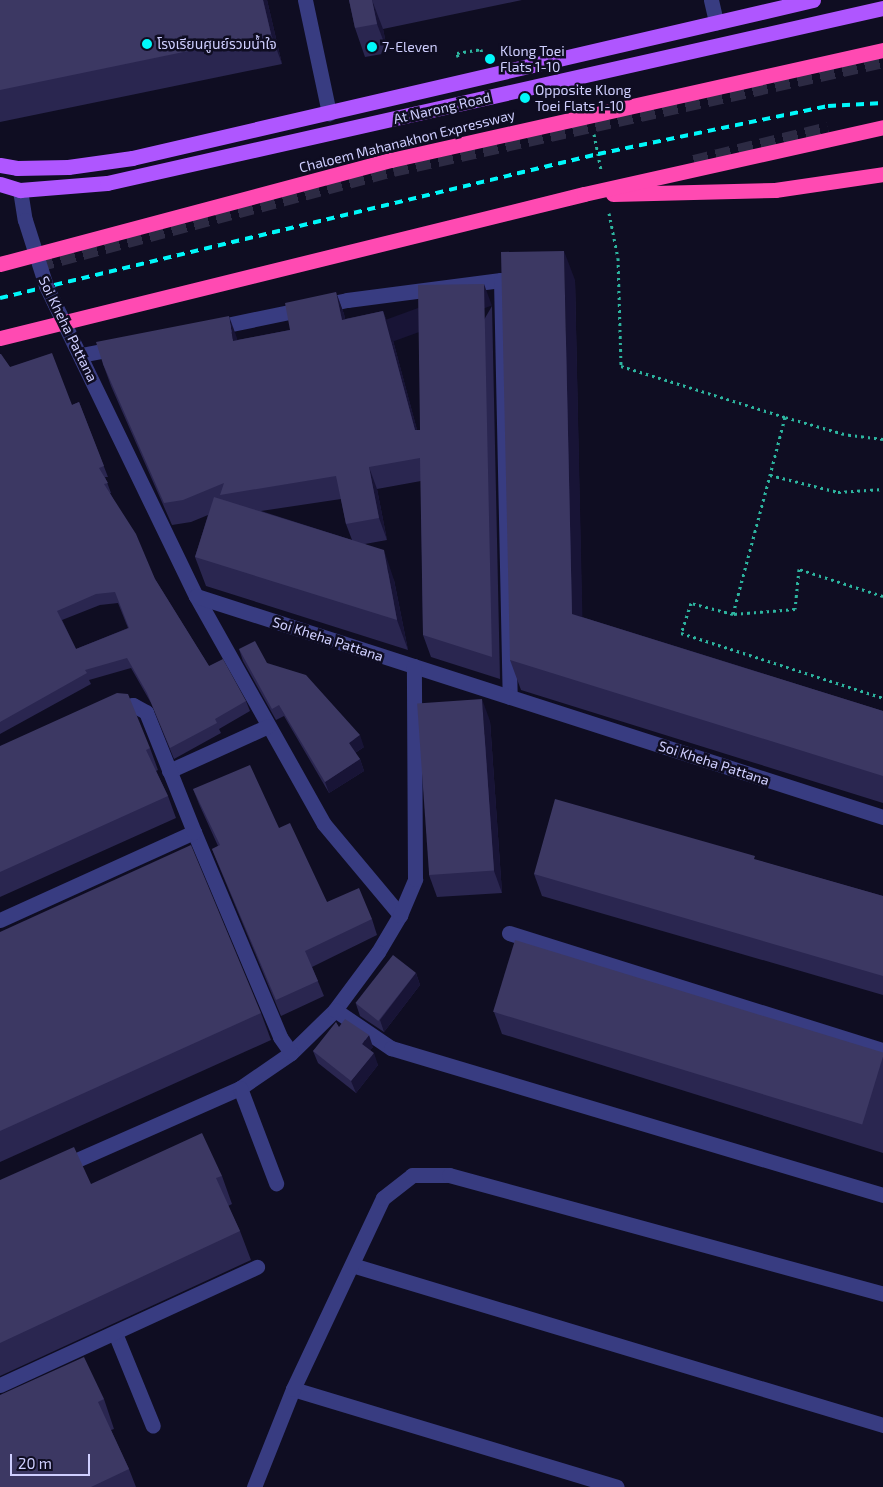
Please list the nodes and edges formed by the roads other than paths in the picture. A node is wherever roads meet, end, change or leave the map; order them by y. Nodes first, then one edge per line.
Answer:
1 (306, 0) edge
2 (711, 0) edge
3 (813, 0) edge
4 (883, 8) edge
5 (716, 22) junction
6 (721, 45) junction
7 (883, 50) edge
8 (329, 113) junction
9 (883, 127) edge
10 (0, 165) edge
11 (17, 168) junction
12 (883, 174) edge
13 (0, 184) edge
14 (20, 190) junction
15 (584, 194) junction
16 (0, 264) edge
17 (195, 332) edge
18 (0, 338) edge
19 (138, 344) edge
20 (81, 355) junction
21 (196, 596) junction
22 (414, 666) junction
23 (510, 697) junction
24 (97, 718) edge
25 (268, 726) junction
26 (169, 771) junction
27 (883, 817) edge
28 (194, 832) junction
29 (400, 915) junction
30 (0, 920) edge
31 (509, 934) dead end
32 (334, 1010) junction
33 (883, 1050) edge
34 (291, 1053) junction
35 (240, 1088) junction
36 (44, 1175) edge
37 (276, 1183) dead end
38 (883, 1195) edge
39 (352, 1265) junction
40 (257, 1267) dead end
41 (883, 1294) edge
42 (115, 1333) junction
43 (0, 1385) edge
44 (293, 1390) junction
45 (883, 1425) edge
46 (153, 1426) dead end
47 (254, 1487) edge
48 (617, 1487) edge

1 - 8 street
2 - 5 street
3 - 5 main road, At Narong Road
4 - 6 main road, At Narong Road
5 - 6 main road
5 - 8 main road, At Narong Road
6 - 14 main road, At Narong Road
7 - 16 highway, Chaloem Mahanakhon Expressway
8 - 11 main road, At Narong Road
9 - 15 highway
10 - 11 main road, At Narong Road
11 - 14 main road
12 - 15 highway
13 - 14 main road, At Narong Road
14 - 20 street, Soi Kheha Pattana
15 - 18 highway
17 - 23 street
19 - 20 street
20 - 21 street, Soi Kheha Pattana
21 - 22 street, Soi Kheha Pattana
21 - 25 street
22 - 23 street, Soi Kheha Pattana
22 - 29 street
23 - 27 street, Soi Kheha Pattana
24 - 26 street
25 - 26 street
25 - 29 street
26 - 28 street
28 - 30 street
28 - 34 street
29 - 32 street
31 - 33 street
32 - 34 street
32 - 38 street
34 - 35 street
35 - 36 street
35 - 37 street
39 - 41 street
39 - 44 street
39 - 45 street
40 - 42 street
42 - 43 street
42 - 46 street
44 - 47 street
44 - 48 street

